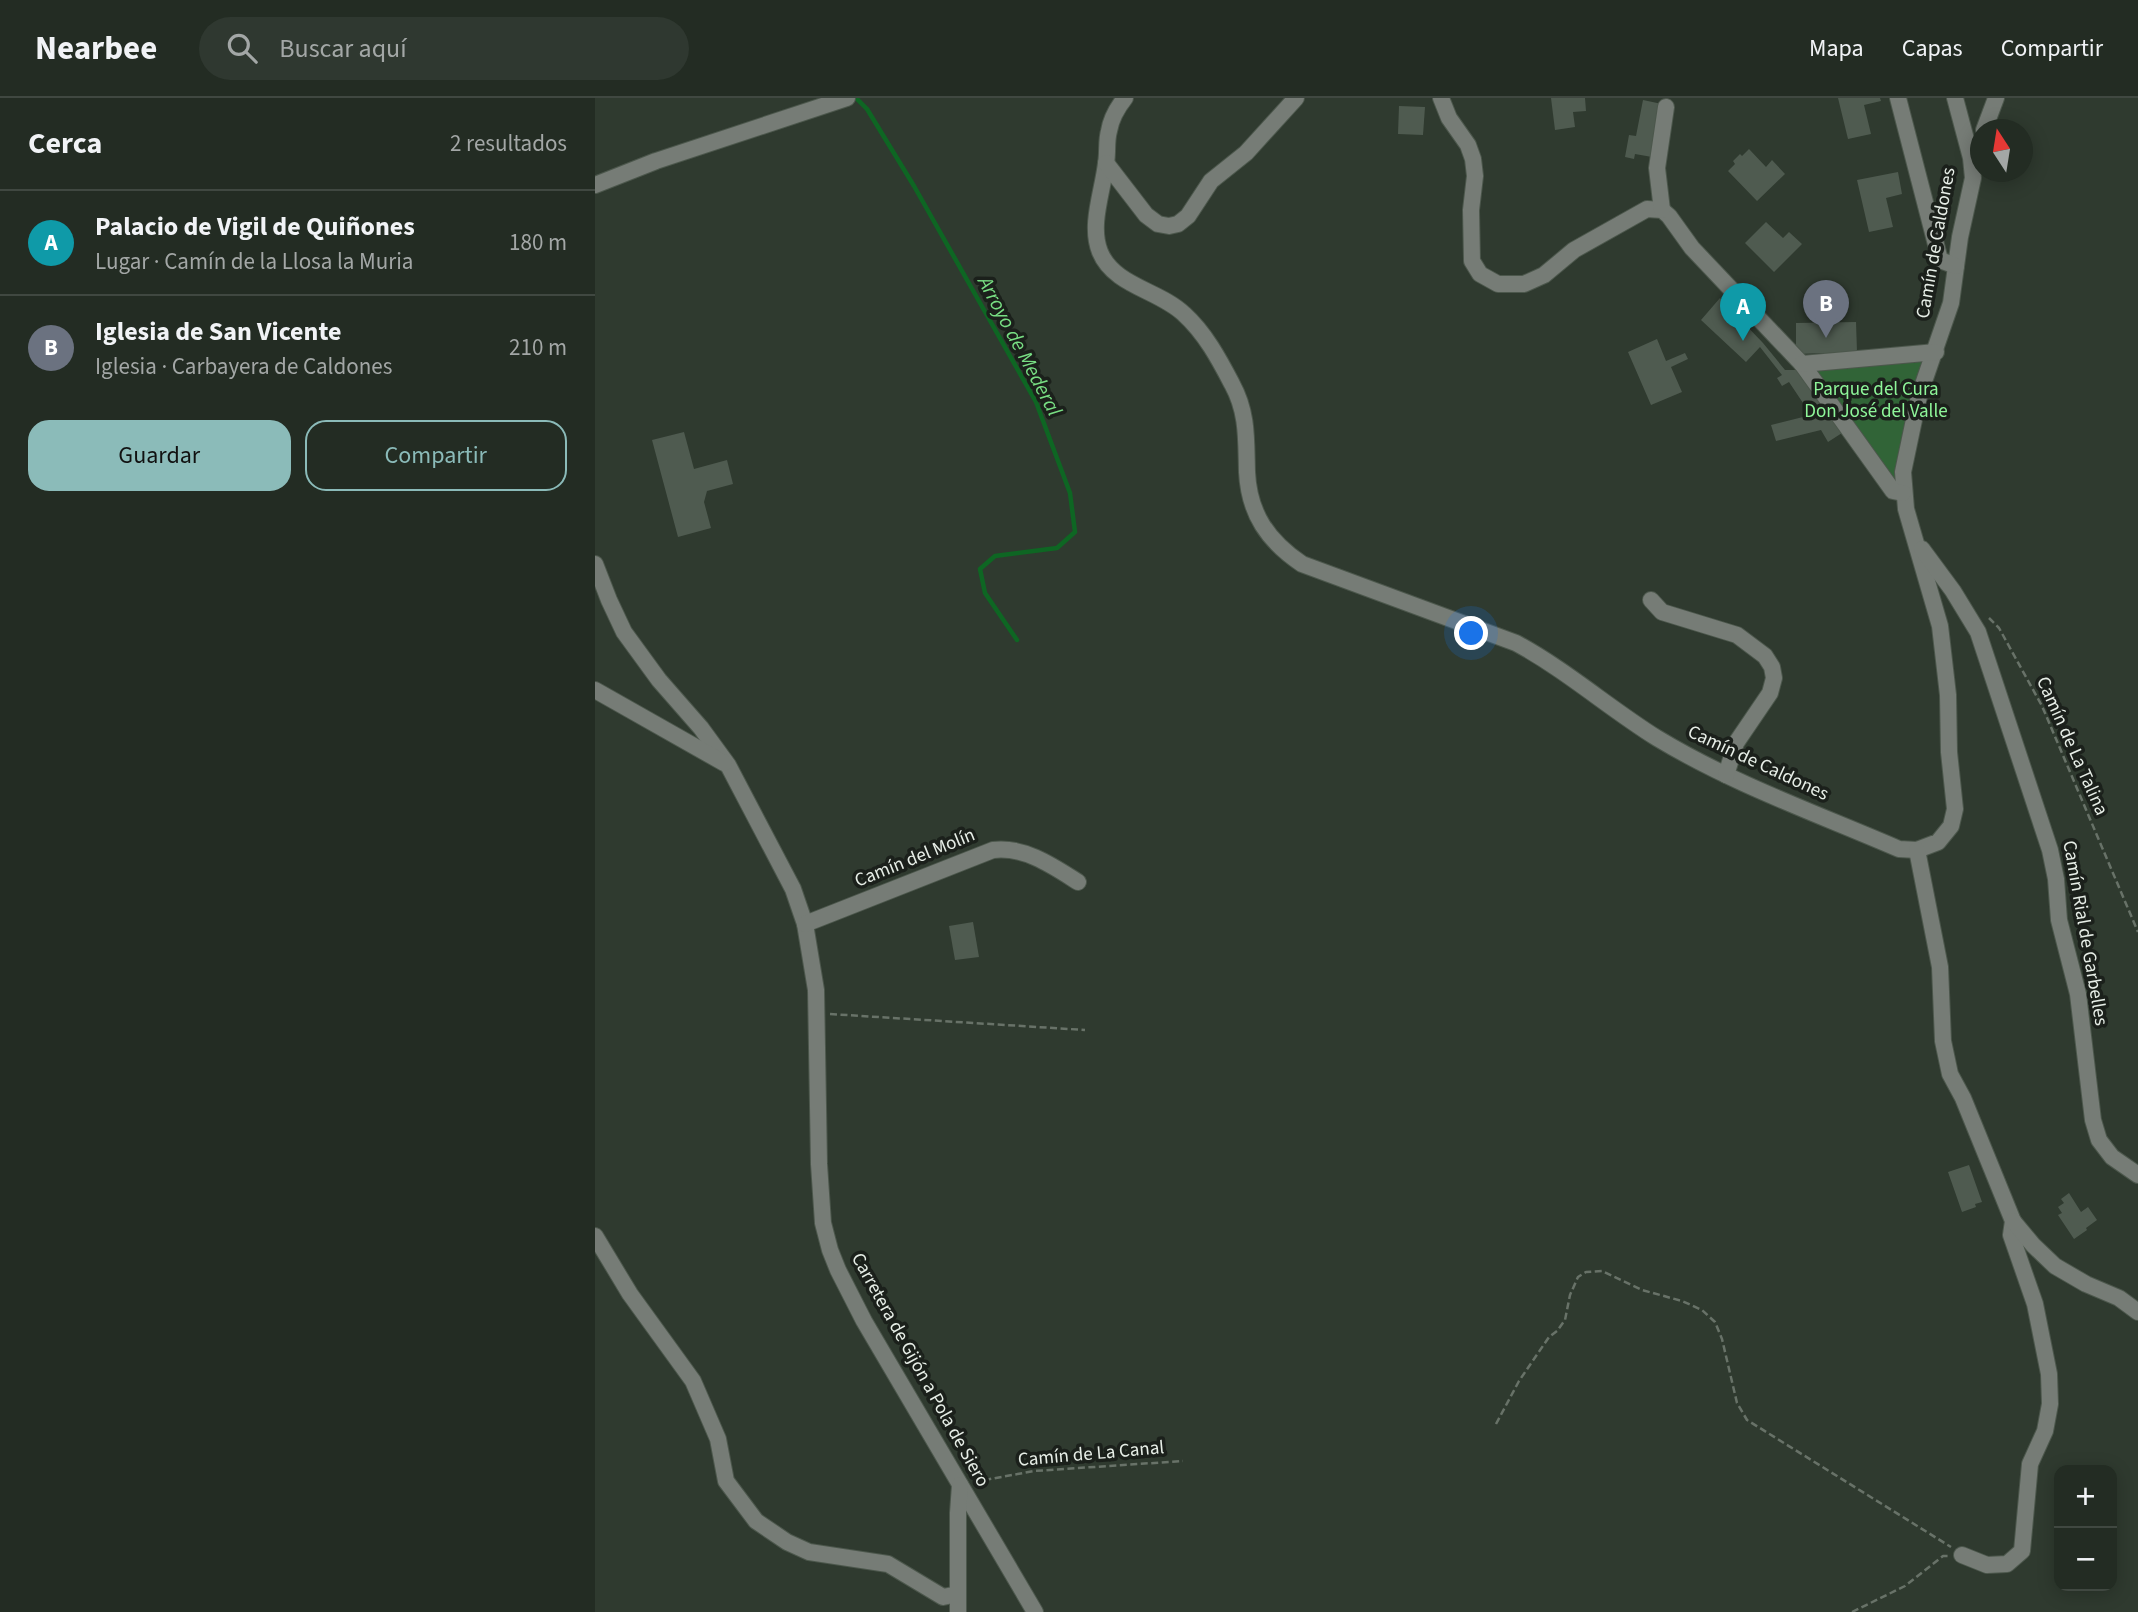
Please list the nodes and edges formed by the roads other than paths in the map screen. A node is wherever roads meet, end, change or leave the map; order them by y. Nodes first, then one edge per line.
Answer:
1 (847, 98) edge
2 (1125, 98) edge
3 (1296, 98) edge
4 (1441, 98) edge
5 (1898, 98) edge
6 (1955, 98) edge
7 (1996, 98) edge
8 (1666, 107) dead end
9 (1988, 119) edge
10 (1970, 154) edge
11 (1107, 163) junction
12 (1971, 182) edge
13 (595, 185) edge
14 (1663, 210) junction
15 (1956, 266) junction
16 (1936, 352) junction
17 (1802, 364) junction
18 (1903, 494) junction
19 (1917, 541) junction
20 (595, 564) edge
21 (1651, 600) dead end
22 (595, 690) edge
23 (728, 765) junction
24 (1726, 775) junction
25 (1917, 850) junction
26 (1078, 882) dead end
27 (806, 924) junction
28 (2138, 1175) edge
29 (2013, 1221) junction
30 (595, 1236) edge
31 (2138, 1312) edge
32 (960, 1485) junction
33 (1962, 1555) road end
34 (958, 1594) junction
35 (958, 1612) edge
36 (1035, 1612) edge

1 - 13 street
2 - 11 street, Camín de Caldones
3 - 11 street
4 - 14 street
5 - 15 street
6 - 10 street, Camín de Caldones
7 - 9 street
8 - 14 street
11 - 24 street, Camín de Caldones
12 - 15 street, Camín de Caldones
14 - 17 street
15 - 16 street, Camín de Caldones
16 - 17 street
16 - 18 street, Camín de Caldones
17 - 18 street
18 - 19 street, Camín de Caldones
19 - 25 street, Camín de Caldones
19 - 28 street, Camín Rial de Garbelles
20 - 23 street, Carretera de Gijón a Pola de Siero
21 - 24 street
22 - 23 street
23 - 27 street, Carretera de Gijón a Pola de Siero
24 - 25 street, Camín de Caldones
25 - 29 street
26 - 27 street, Camín del Molín
27 - 32 street, Carretera de Gijón a Pola de Siero
29 - 31 street
29 - 33 street
30 - 34 street
32 - 34 street
32 - 36 street, Carretera de Gijón a Pola de Siero
34 - 35 street

